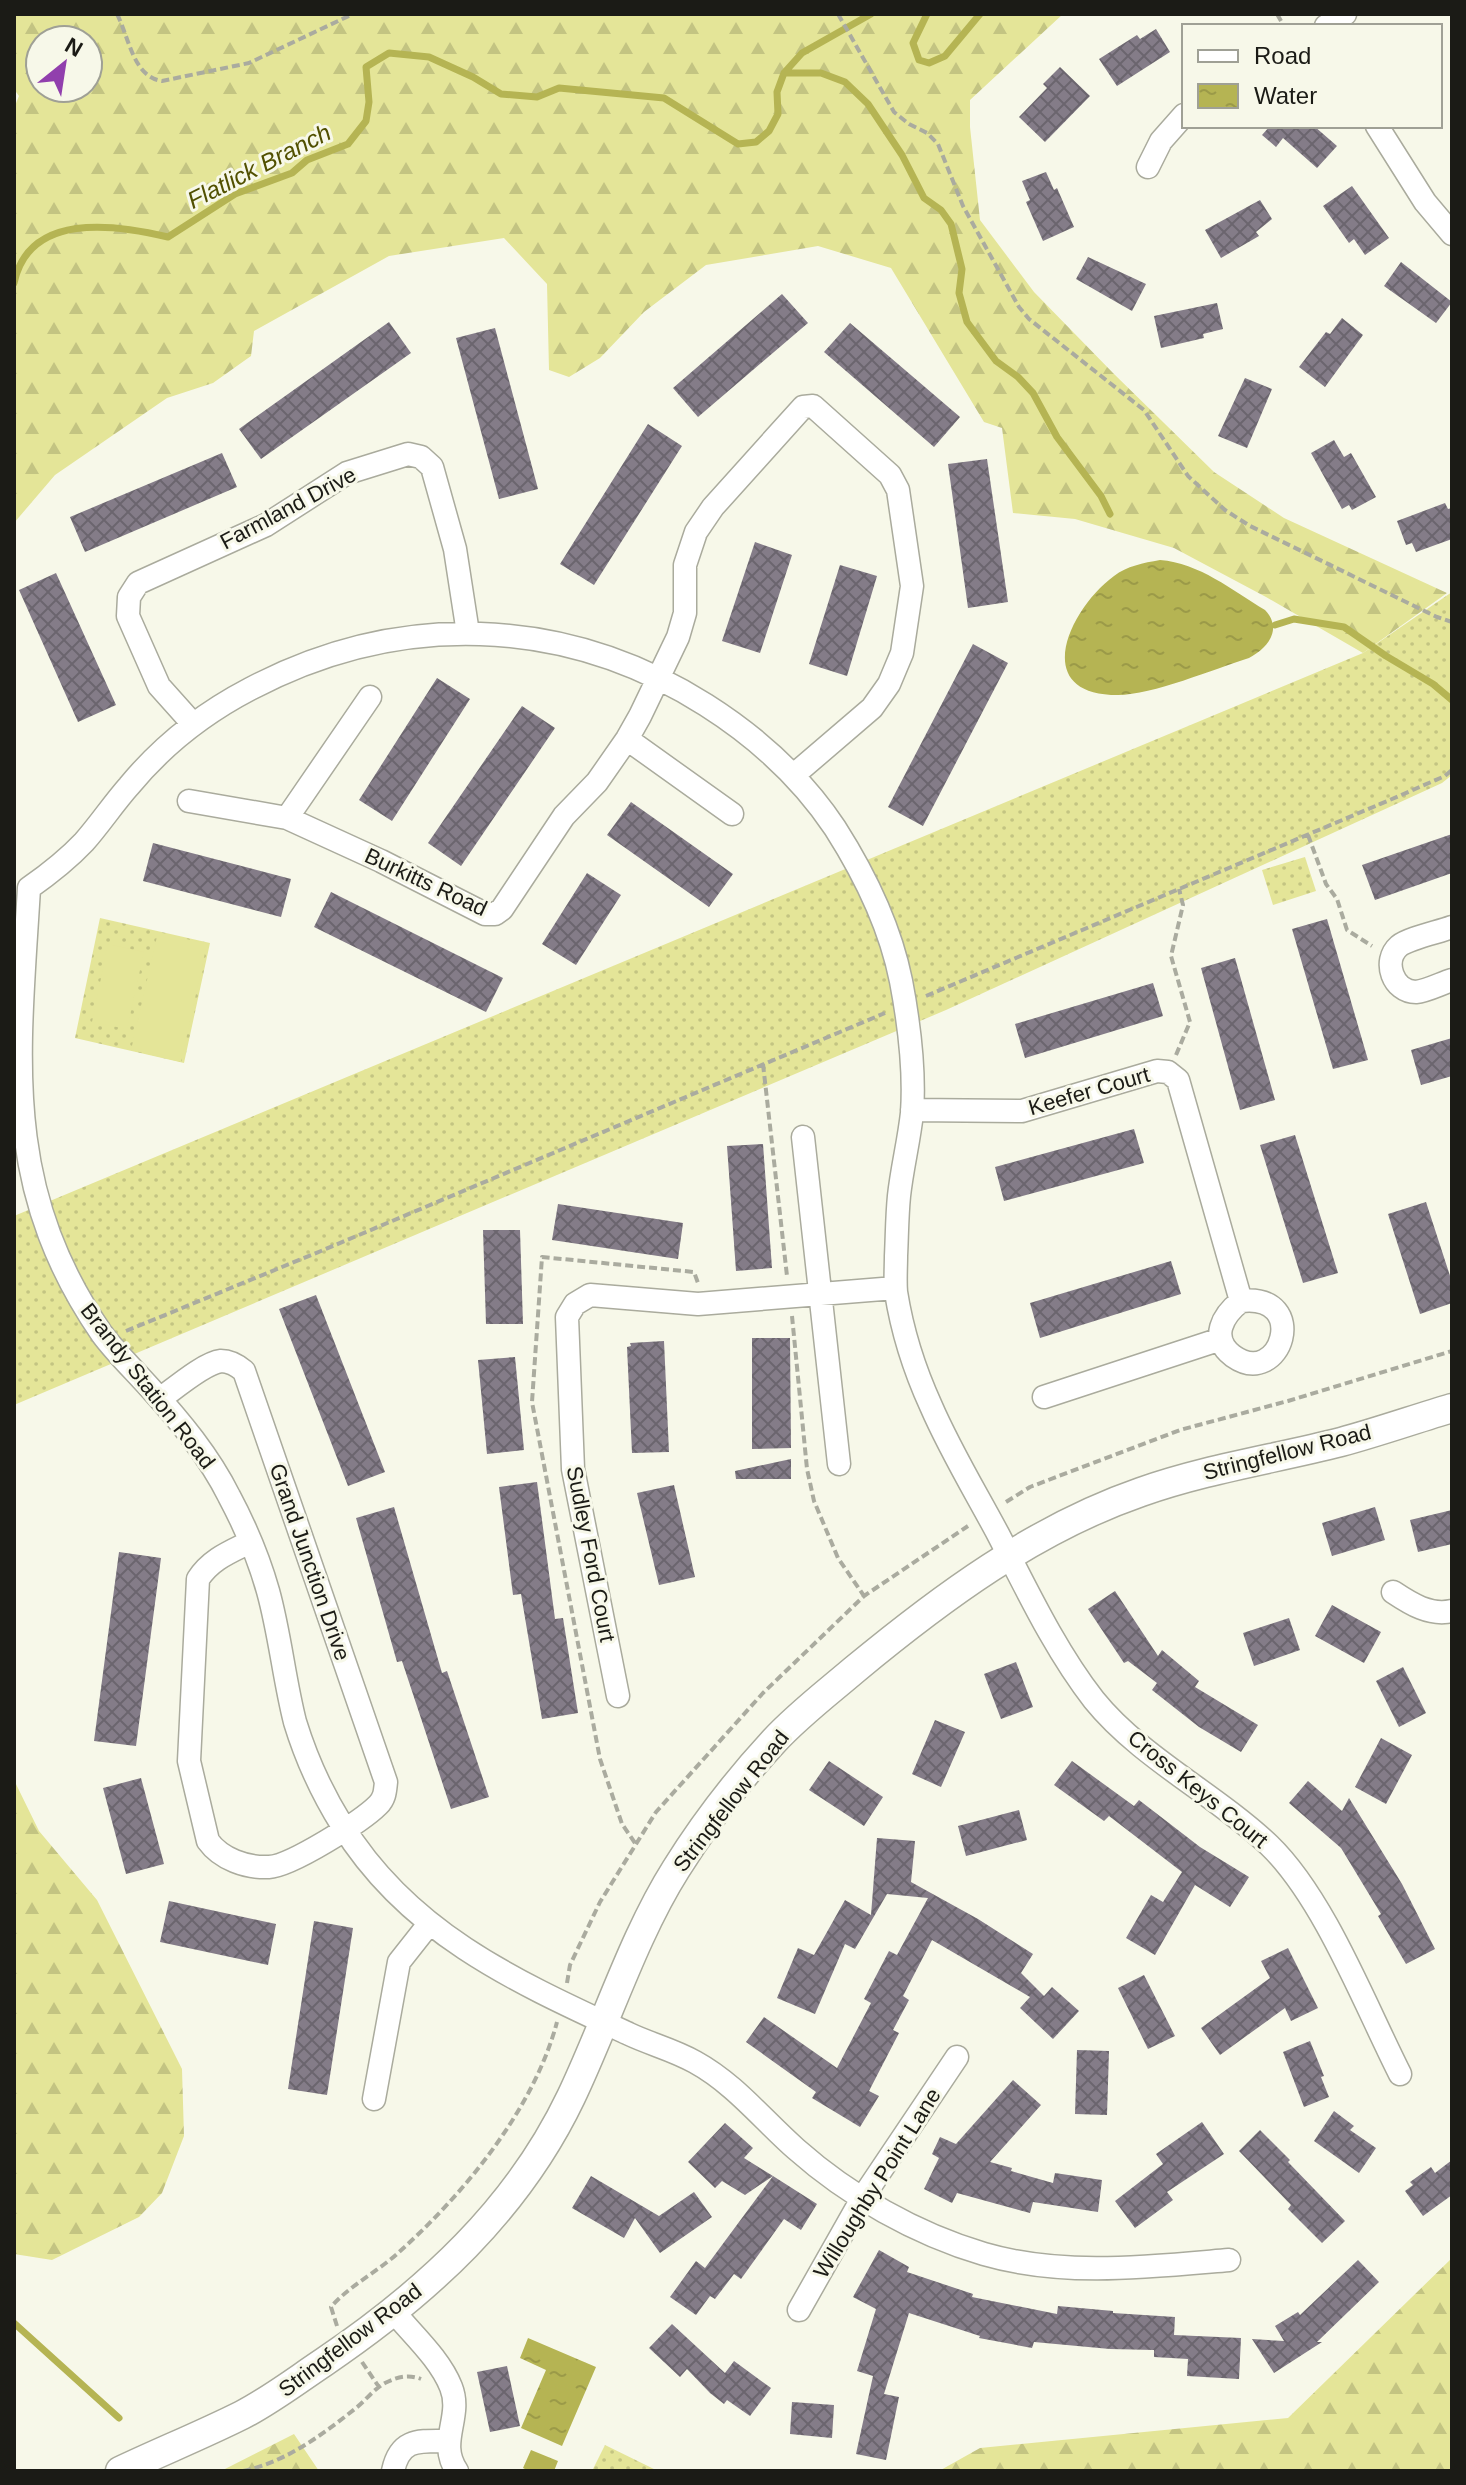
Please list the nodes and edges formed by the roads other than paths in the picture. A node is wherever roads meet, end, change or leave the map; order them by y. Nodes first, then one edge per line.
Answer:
1 (1182, 117) edge
2 (1378, 128) edge
3 (1148, 167) dead end
4 (1452, 234) edge
5 (468, 633) junction
6 (658, 676) junction
7 (370, 697) dead end
8 (193, 724) junction
9 (627, 739) junction
10 (795, 774) junction
11 (189, 801) dead end
12 (732, 814) dead end
13 (287, 818) junction
14 (22, 883) edge
15 (1452, 927) edge
16 (1452, 980) edge
17 (912, 1110) junction
18 (803, 1137) dead end
19 (895, 1288) junction
20 (822, 1293) junction
21 (1241, 1301) junction
22 (1221, 1339) junction
23 (1044, 1397) dead end
24 (160, 1399) junction
25 (1452, 1408) edge
26 (839, 1464) dead end
27 (250, 1542) junction
28 (1009, 1555) junction
29 (1393, 1592) dead end
30 (1452, 1611) edge
31 (618, 1696) dead end
32 (345, 1830) junction
33 (429, 1924) junction
34 (604, 2022) junction
35 (957, 2057) dead end
36 (1400, 2074) dead end
37 (374, 2099) dead end
38 (863, 2197) junction
39 (1229, 2260) dead end
40 (799, 2310) dead end
41 (394, 2312) junction
42 (448, 2441) junction
43 (120, 2471) edge
44 (393, 2471) edge
45 (457, 2471) edge

1 - 3 street
2 - 4 street
5 - 6 street, Brandy Station Road
5 - 8 street, Brandy Station Road
5 - 8 street, Farmland Drive
6 - 9 street, Burkitts Road
6 - 10 street, Brandy Station Road
6 - 10 street, Burkitts Road
7 - 13 street
8 - 14 street, Brandy Station Road
9 - 12 street
9 - 13 street, Burkitts Road
10 - 17 street, Brandy Station Road
11 - 13 street, Burkitts Road
14 - 24 street, Brandy Station Road
15 - 16 street
17 - 19 street, Brandy Station Road
17 - 21 street, Keefer Court
18 - 20 street
19 - 20 street, Sudley Ford Court
19 - 28 street, Brandy Station Road
20 - 26 street
20 - 31 street, Sudley Ford Court
21 - 22 street
21 - 22 street
22 - 23 street
24 - 27 street, Brandy Station Road
24 - 32 street, Grand Junction Drive
25 - 28 main road, Stringfellow Road
27 - 32 street, Brandy Station Road
27 - 32 street
28 - 34 main road, Stringfellow Road
28 - 36 street, Cross Keys Court
29 - 30 street
32 - 33 street, Brandy Station Road
33 - 34 street, Brandy Station Road
33 - 37 street
34 - 38 street, Brandy Station Road
34 - 41 main road, Stringfellow Road
35 - 38 street, Willoughby Point Lane
38 - 39 street, Brandy Station Road
38 - 40 street, Willoughby Point Lane
41 - 42 street
41 - 43 main road, Stringfellow Road
42 - 44 street
42 - 45 street

